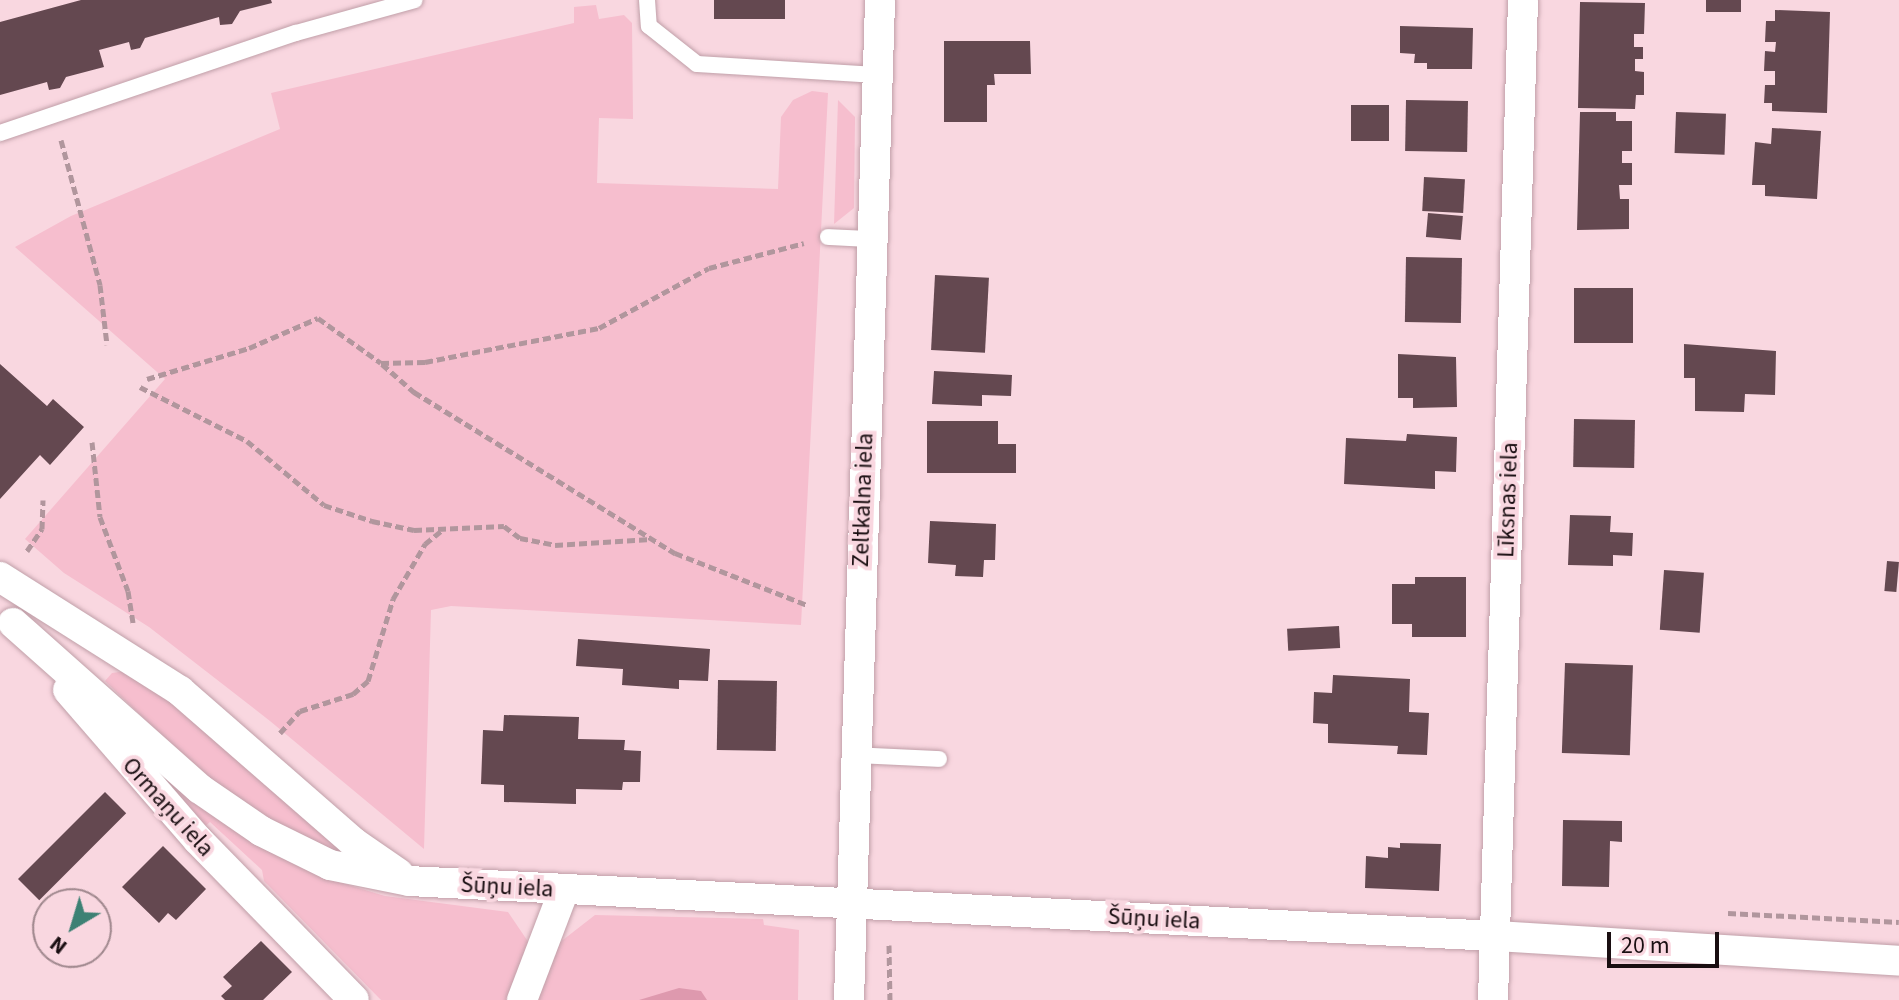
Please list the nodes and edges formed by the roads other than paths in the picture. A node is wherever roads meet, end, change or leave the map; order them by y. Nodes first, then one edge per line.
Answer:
1 (415, 0) edge
2 (647, 0) edge
3 (880, 0) edge
4 (1523, 0) edge
5 (877, 75) junction
6 (0, 133) edge
7 (828, 237) road end
8 (871, 239) junction
9 (0, 577) edge
10 (6, 611) edge
11 (854, 755) junction
12 (939, 759) dead end
13 (409, 881) junction
14 (564, 890) junction
15 (850, 905) junction
16 (1495, 936) junction
17 (1899, 961) edge
18 (354, 1000) edge
19 (522, 1000) edge
20 (849, 1000) edge
21 (1493, 1000) edge

1 - 6 lane
2 - 5 lane
3 - 5 street, Zeltkalna iela
4 - 16 street, Līksnas iela
5 - 8 street, Zeltkalna iela
7 - 8 lane
8 - 11 street, Zeltkalna iela
9 - 13 street
10 - 13 street, Šūņu iela
10 - 18 street, Ormaņu iela
11 - 12 lane
11 - 15 street, Zeltkalna iela
13 - 14 street, Šūņu iela
14 - 15 street, Šūņu iela
14 - 19 street
15 - 16 street, Šūņu iela
15 - 20 street, Zeltkalna iela
16 - 17 street, Šūņu iela
16 - 21 street, Līksnas iela

